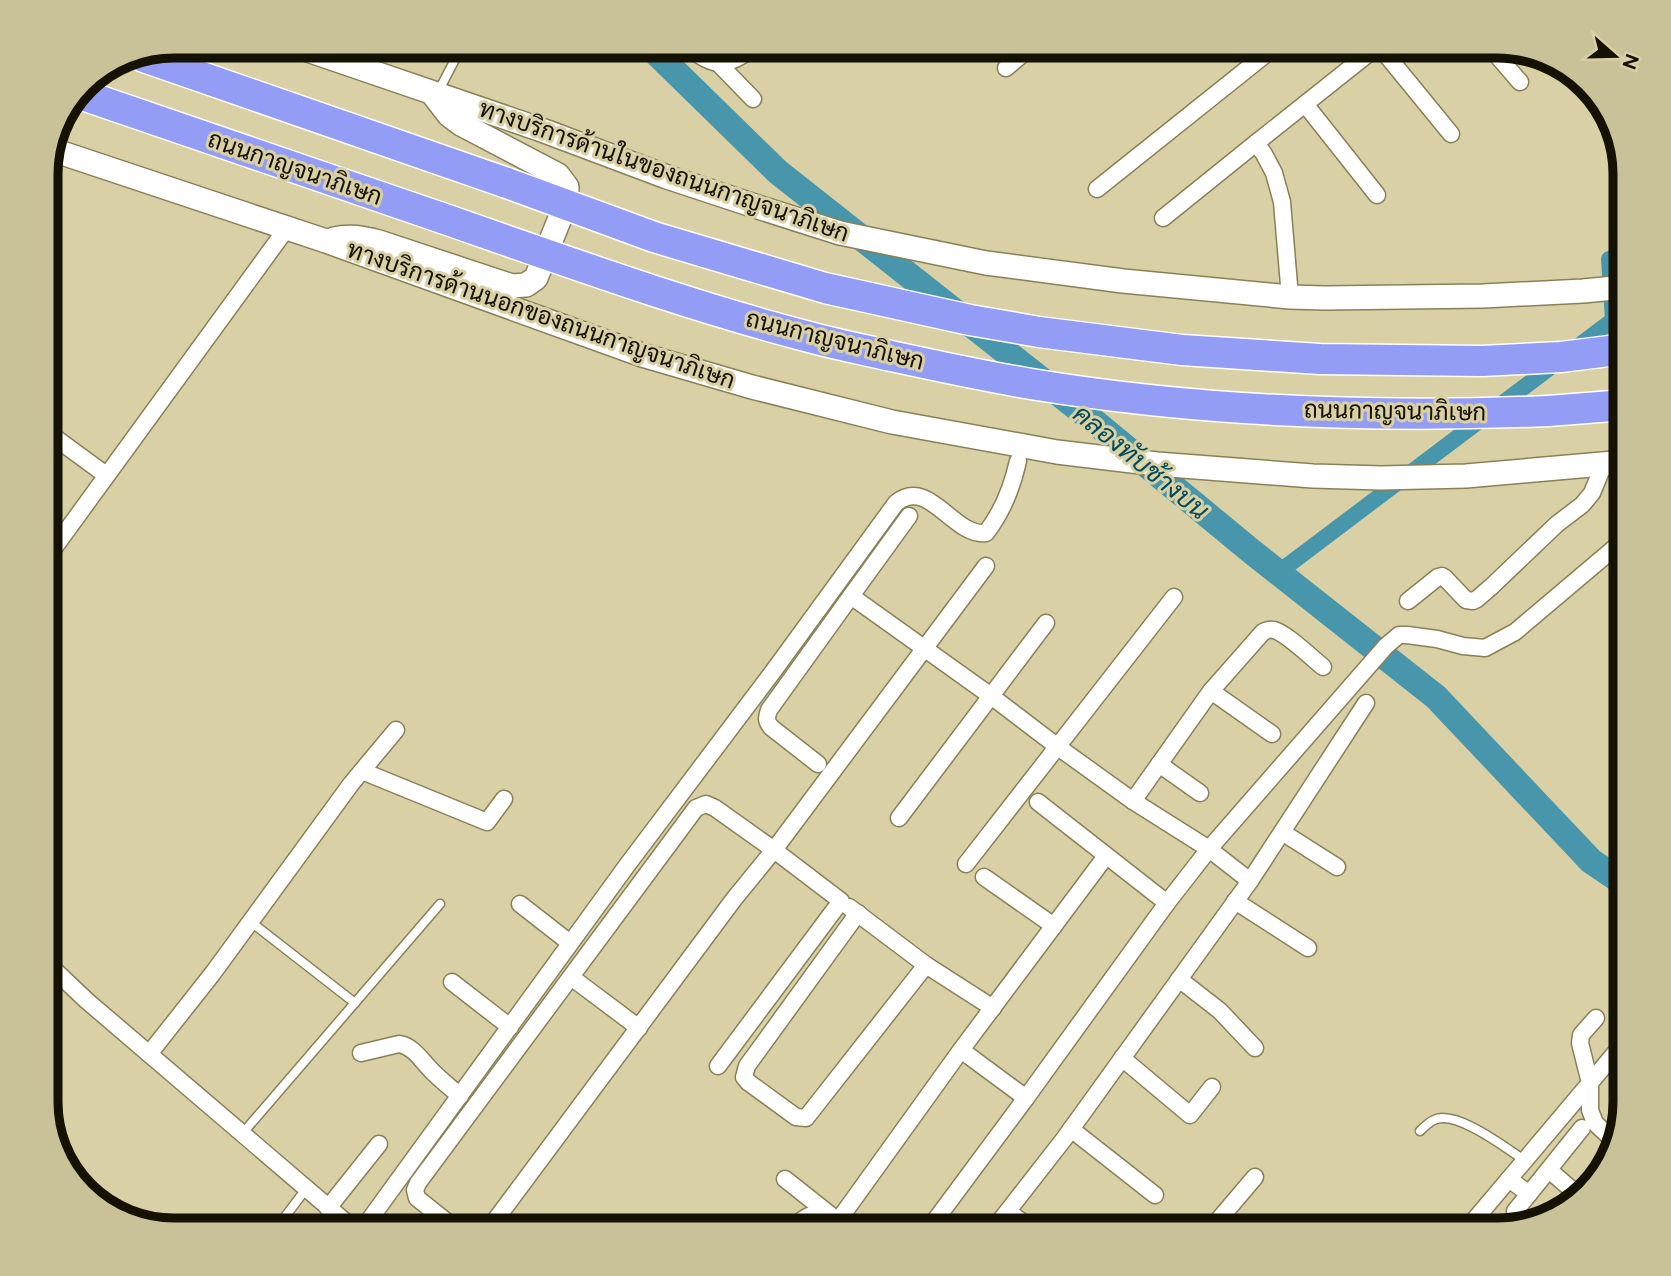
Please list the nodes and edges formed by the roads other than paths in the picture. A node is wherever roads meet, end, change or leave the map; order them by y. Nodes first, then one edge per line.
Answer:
1 (339, 58) edge
2 (455, 58) edge
3 (702, 58) edge
4 (737, 58) edge
5 (1018, 58) edge
6 (1261, 58) edge
7 (1364, 58) edge
8 (1389, 58) edge
9 (1499, 58) edge
10 (152, 60) edge
11 (719, 64) junction
12 (1006, 68) dead end
13 (1520, 82) dead end
14 (435, 93) junction
15 (88, 97) edge
16 (753, 99) dead end
17 (1305, 104) junction
18 (1451, 134) dead end
19 (1256, 143) junction
20 (60, 152) edge
21 (1097, 189) dead end
22 (1377, 195) dead end
23 (1163, 218) dead end
24 (287, 228) junction
25 (326, 242) junction
26 (1613, 288) edge
27 (1290, 297) junction
28 (1613, 351) edge
29 (1613, 406) edge
30 (58, 440) edge
31 (1018, 461) dead end
32 (1613, 463) edge
33 (1613, 466) edge
34 (106, 475) junction
35 (909, 516) dead end
36 (58, 542) edge
37 (1613, 550) edge
38 (986, 566) dead end
39 (851, 596) junction
40 (1174, 597) dead end
41 (1408, 601) dead end
42 (1046, 623) dead end
43 (925, 649) junction
44 (1323, 667) dead end
45 (1211, 691) junction
46 (991, 696) junction
47 (1366, 703) dead end
48 (396, 730) dead end
49 (1272, 734) dead end
50 (1058, 747) junction
51 (818, 764) dead end
52 (1159, 764) junction
53 (362, 771) junction
54 (1200, 793) dead end
55 (504, 799) dead end
56 (1133, 801) junction
57 (1038, 803) dead end
58 (899, 818) dead end
59 (1282, 832) junction
60 (1209, 849) junction
61 (774, 850) junction
62 (1105, 856) junction
63 (966, 864) dead end
64 (1337, 867) dead end
65 (984, 877) dead end
66 (1250, 881) junction
67 (841, 901) junction
68 (1235, 901) junction
69 (1167, 902) junction
70 (440, 904) dead end
71 (520, 904) dead end
72 (858, 913) junction
73 (251, 922) junction
74 (1054, 926) junction
75 (570, 943) junction
76 (1308, 948) dead end
77 (926, 965) junction
78 (58, 973) edge
79 (571, 977) junction
80 (1179, 979) junction
81 (452, 982) dead end
82 (355, 1003) junction
83 (993, 1008) junction
84 (1596, 1018) dead end
85 (510, 1027) junction
86 (639, 1028) junction
87 (1255, 1048) dead end
88 (961, 1050) junction
89 (361, 1053) dead end
90 (149, 1054) junction
91 (1613, 1056) edge
92 (1122, 1058) junction
93 (718, 1066) dead end
94 (1590, 1083) junction
95 (1212, 1087) dead end
96 (460, 1096) junction
97 (1026, 1098) junction
98 (1582, 1128) dead end
99 (1071, 1129) junction
100 (1420, 1130) dead end
101 (242, 1134) junction
102 (1608, 1135) edge
103 (379, 1144) dead end
104 (1524, 1160) junction
105 (1549, 1170) junction
106 (1255, 1177) dead end
107 (785, 1179) dead end
108 (1509, 1179) junction
109 (306, 1189) junction
110 (1570, 1189) dead end
111 (1529, 1194) junction
112 (1155, 1195) dead end
113 (328, 1208) junction
114 (1515, 1211) dead end
115 (1008, 1212) junction
116 (284, 1218) edge
117 (340, 1218) edge
118 (371, 1218) edge
119 (442, 1218) edge
120 (497, 1218) edge
121 (806, 1218) edge
122 (832, 1218) edge
123 (835, 1218) edge
124 (839, 1218) edge
125 (937, 1218) edge
126 (1003, 1218) edge
127 (1017, 1218) edge
128 (1220, 1218) edge
129 (1476, 1218) edge

1 - 14 main road, ทางบริการด้านในของถนนกาญจนาภิเษก
2 - 14 lane
3 - 11 street
4 - 11 street
5 - 12 street
6 - 21 street
7 - 17 street
8 - 18 street
9 - 13 street
10 - 28 highway, ถนนกาญจนาภิเษก, bridge
11 - 16 street
14 - 25 main road
14 - 27 main road, ทางบริการด้านในของถนนกาญจนาภิเษก
15 - 29 highway, ถนนกาญจนาภิเษก, bridge
17 - 19 street
17 - 22 street
19 - 23 street
19 - 27 street
20 - 24 main road, ทางบริการด้านนอกของถนนกาญจนาภิเษก
24 - 25 main road, ทางบริการด้านนอกของถนนกาญจนาภิเษก
24 - 34 street
25 - 32 main road, ทางบริการด้านนอกของถนนกาญจนาภิเษก
26 - 27 main road, ทางบริการด้านในของถนนกาญจนาภิเษก
30 - 34 street
31 - 75 street
33 - 41 street
34 - 36 street
35 - 39 street
37 - 60 street
38 - 43 street
39 - 43 street
39 - 51 street
40 - 50 street
42 - 46 street
43 - 46 street
43 - 61 street
44 - 45 street
45 - 49 street
45 - 52 street
46 - 50 street
46 - 58 street
47 - 59 street
48 - 53 street
50 - 56 street
50 - 63 street
52 - 54 street
52 - 56 street
53 - 55 street
53 - 73 street
56 - 60 street
57 - 62 street
59 - 64 street
59 - 66 street
60 - 66 street
60 - 69 street
61 - 67 street
61 - 79 street
61 - 86 street
62 - 69 street
62 - 74 street
65 - 74 street
66 - 68 street
67 - 72 street
67 - 93 street
68 - 76 street
68 - 80 street
69 - 97 street
70 - 82 lane
71 - 75 street
72 - 77 street
72 - 77 street
73 - 82 lane
73 - 90 street
74 - 83 street
75 - 85 street
77 - 83 street
78 - 90 street
79 - 86 street
79 - 119 street
80 - 87 street
80 - 92 street
81 - 85 street
82 - 101 lane
83 - 88 street
84 - 94 street
85 - 96 street
86 - 120 street
88 - 97 street
88 - 124 street
89 - 96 street
90 - 101 street
91 - 94 street
92 - 95 street
92 - 99 street
94 - 102 street
94 - 104 street
96 - 118 street
97 - 125 street
98 - 105 street
99 - 112 street
99 - 115 street
100 - 104 lane
101 - 109 street
103 - 113 street
104 - 108 street
105 - 110 street
105 - 111 street
106 - 128 street
107 - 123 street
108 - 111 street
108 - 129 street
109 - 113 street
109 - 116 lane
111 - 114 street
113 - 117 street
115 - 126 street
115 - 127 street
121 - 122 street

